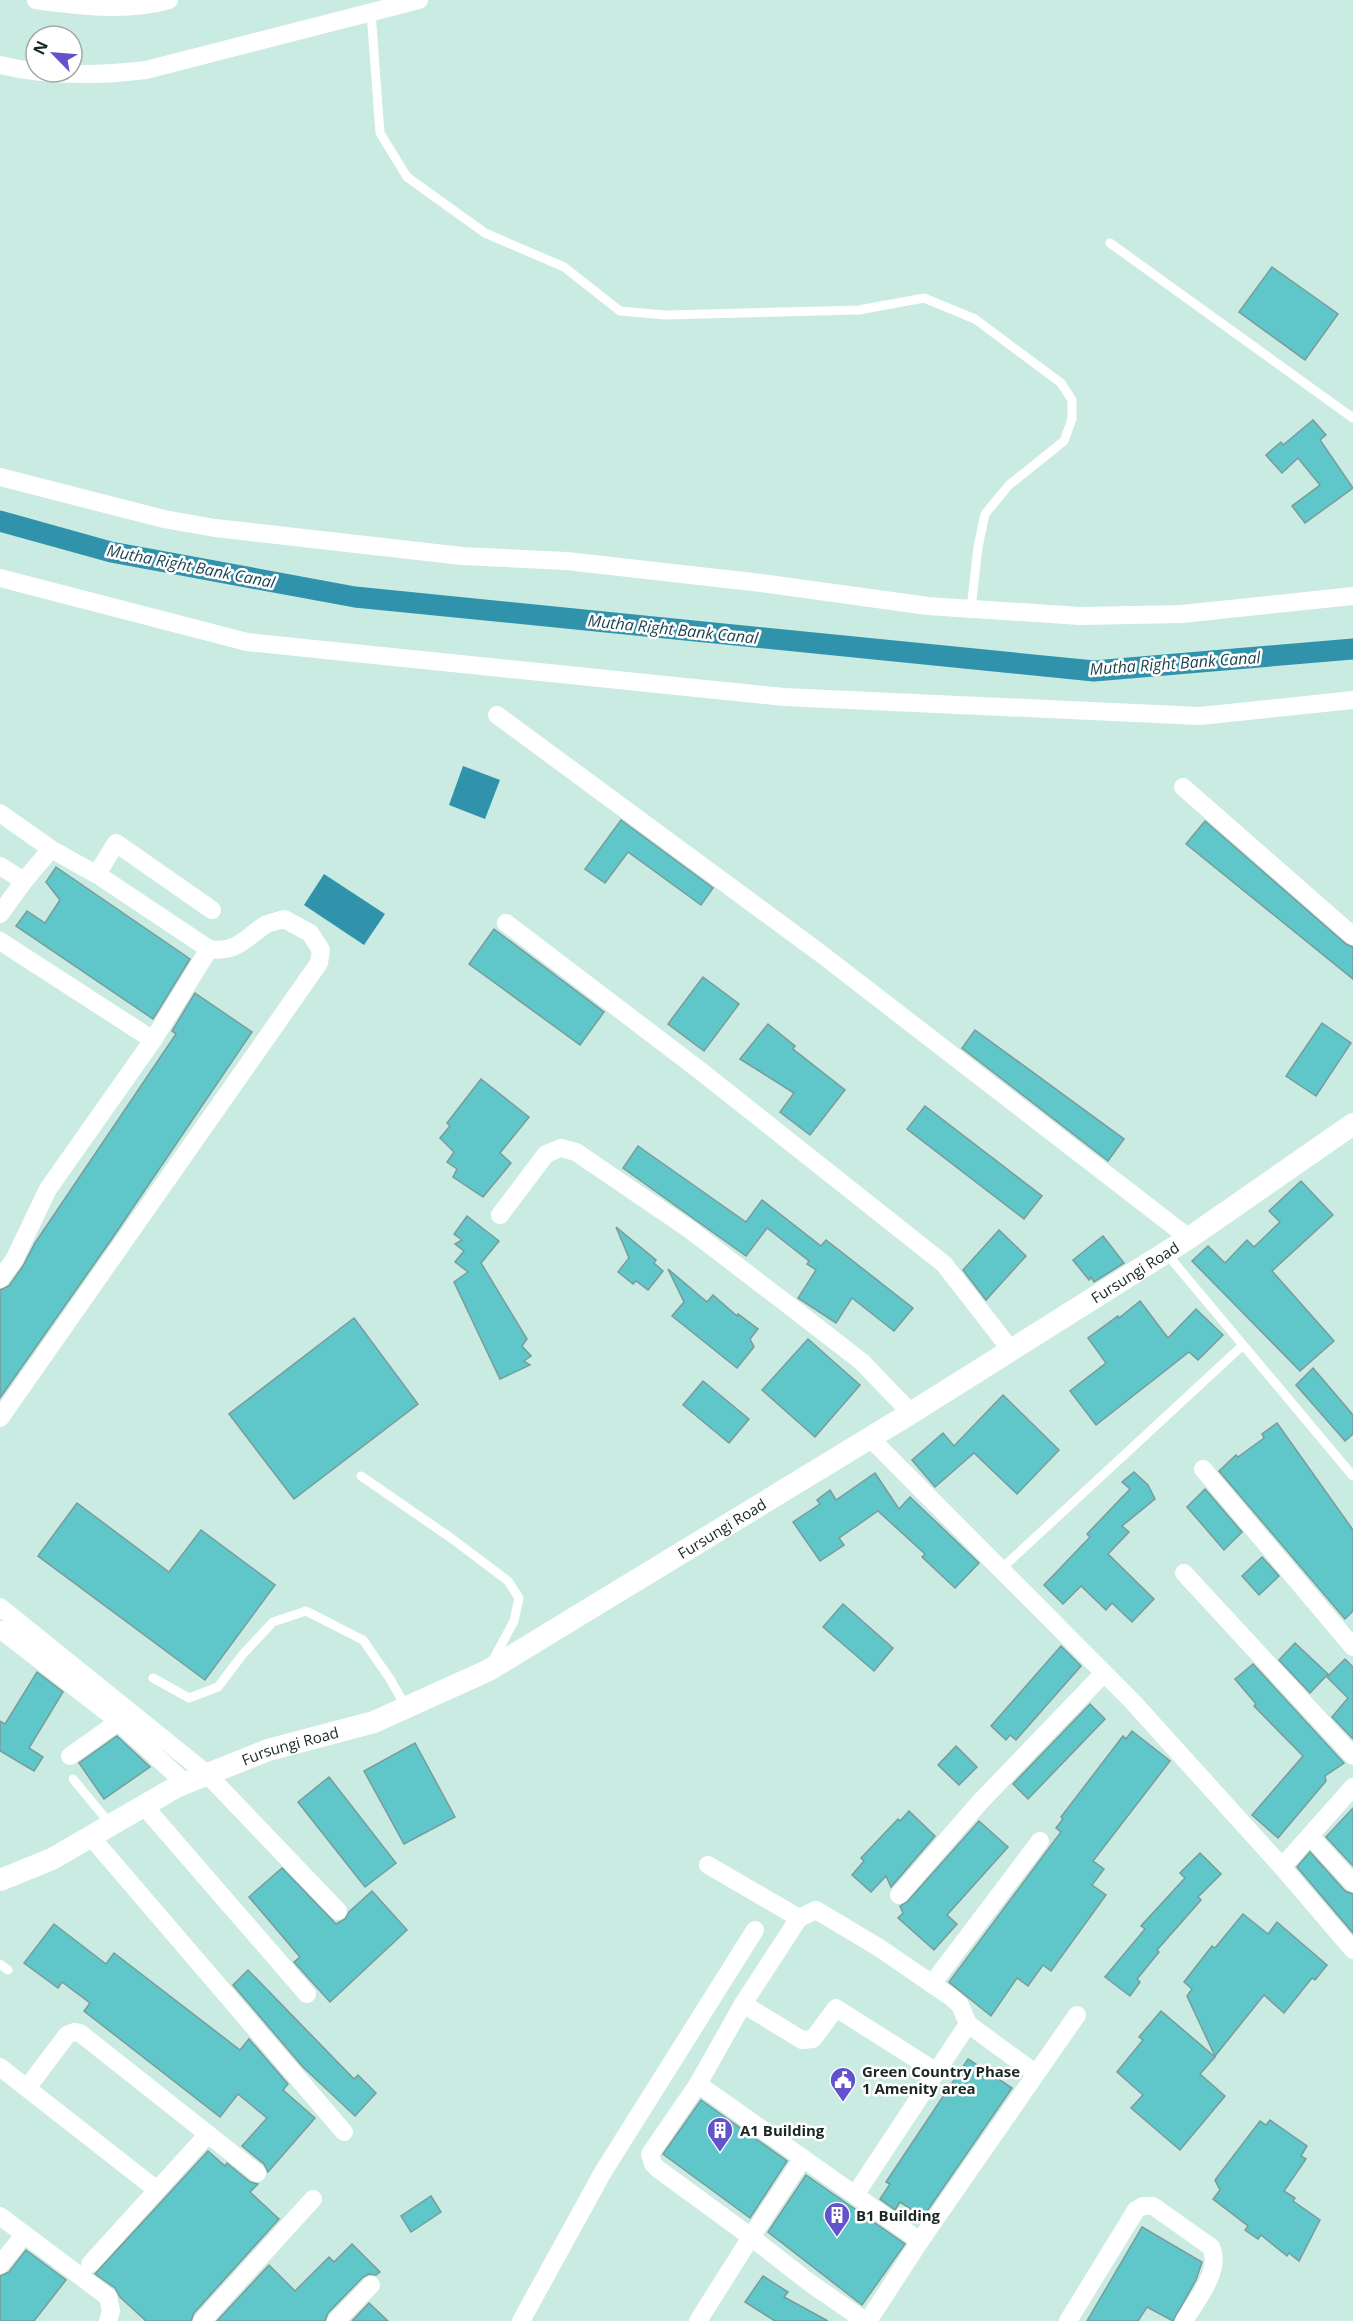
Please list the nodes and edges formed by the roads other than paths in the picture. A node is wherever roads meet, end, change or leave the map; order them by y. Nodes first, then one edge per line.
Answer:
1 (36, 0) edge
2 (169, 0) edge
3 (419, 0) edge
4 (371, 12) junction
5 (0, 66) edge
6 (1110, 243) dead end
7 (1353, 418) edge
8 (0, 477) edge
9 (0, 578) edge
10 (1353, 596) edge
11 (971, 609) junction
12 (1353, 700) edge
13 (497, 715) dead end
14 (1183, 787) dead end
15 (0, 813) edge
16 (51, 849) junction
17 (0, 866) edge
18 (96, 874) junction
19 (24, 881) junction
20 (212, 910) dead end
21 (0, 914) edge
22 (506, 923) dead end
23 (1353, 936) edge
24 (0, 941) edge
25 (209, 949) junction
26 (153, 1040) junction
27 (1353, 1124) edge
28 (500, 1215) dead end
29 (1190, 1238) junction
30 (1166, 1253) junction
31 (7, 1255) edge
32 (0, 1279) edge
33 (1243, 1345) junction
34 (1011, 1350) junction
35 (911, 1413) junction
36 (0, 1418) edge
37 (870, 1438) junction
38 (1203, 1469) dead end
39 (361, 1476) dead end
40 (1353, 1476) edge
41 (1000, 1570) junction
42 (1184, 1573) dead end
43 (0, 1606) edge
44 (1, 1630) edge
45 (1353, 1647) edge
46 (489, 1670) junction
47 (1104, 1673) junction
48 (153, 1678) dead end
49 (406, 1707) junction
50 (118, 1722) junction
51 (70, 1756) dead end
52 (1353, 1756) edge
53 (207, 1774) junction
54 (73, 1779) dead end
55 (186, 1783) junction
56 (1353, 1787) edge
57 (144, 1806) junction
58 (111, 1825) junction
59 (91, 1837) junction
60 (1311, 1837) junction
61 (1040, 1841) dead end
62 (708, 1865) dead end
63 (1282, 1867) junction
64 (0, 1880) edge
65 (1353, 1883) edge
66 (899, 1894) dead end
67 (338, 1911) dead end
68 (799, 1918) junction
69 (755, 1930) dead end
70 (1353, 1950) edge
71 (932, 1984) junction
72 (307, 1995) dead end
73 (743, 2004) junction
74 (1077, 2015) dead end
75 (968, 2024) junction
76 (0, 2067) edge
77 (935, 2071) junction
78 (1035, 2073) junction
79 (698, 2084) junction
80 (27, 2088) junction
81 (344, 2132) dead end
82 (208, 2134) junction
83 (803, 2158) junction
84 (257, 2173) dead end
85 (157, 2190) junction
86 (855, 2195) junction
87 (313, 2199) dead end
88 (0, 2216) edge
89 (24, 2235) junction
90 (750, 2237) junction
91 (920, 2241) junction
92 (90, 2264) dead end
93 (0, 2265) edge
94 (371, 2285) dead end
95 (108, 2321) edge
96 (202, 2321) edge
97 (336, 2321) edge
98 (521, 2321) edge
99 (698, 2321) edge
100 (1068, 2321) edge
101 (1184, 2321) edge

1 - 2 street
3 - 4 street
4 - 5 street
4 - 11 lane
6 - 7 lane
8 - 11 street
9 - 12 street
10 - 11 street
13 - 29 street
14 - 23 street
15 - 16 street
16 - 18 street
16 - 19 street
17 - 19 street
18 - 20 street
18 - 25 street
19 - 21 street
22 - 34 street
24 - 26 street
25 - 26 street
25 - 36 street
26 - 31 street
27 - 29 street, Fursungi Road
28 - 35 street
29 - 30 street, Fursungi Road
30 - 33 lane
30 - 34 street, Fursungi Road
31 - 32 street
33 - 40 lane
33 - 41 lane
34 - 35 street, Fursungi Road
35 - 37 street, Fursungi Road
37 - 41 street
37 - 46 street, Fursungi Road
38 - 45 street
39 - 46 lane
41 - 47 street
42 - 52 street
43 - 53 street
44 - 50 street
46 - 49 street, Fursungi Road
47 - 63 street
47 - 66 street
48 - 49 lane
49 - 53 street, Fursungi Road
50 - 51 street
50 - 55 street
53 - 55 street, Fursungi Road
53 - 67 street
54 - 58 lane
55 - 57 street, Fursungi Road
56 - 60 street
57 - 58 street, Fursungi Road
57 - 72 street
58 - 59 street, Fursungi Road
59 - 64 street, Fursungi Road
59 - 81 street
60 - 63 street
60 - 65 street
61 - 71 street
62 - 68 street
63 - 70 street
68 - 71 street
68 - 73 street
69 - 98 street
71 - 75 street
73 - 77 street
73 - 79 street
74 - 78 street
75 - 77 street
75 - 78 street
76 - 80 street
77 - 86 street
78 - 91 street
79 - 83 street
79 - 90 street
80 - 82 street
80 - 85 street
82 - 84 street
82 - 85 street
83 - 86 street
83 - 90 street
85 - 92 street
86 - 91 street
87 - 96 street
88 - 89 street
89 - 93 street
89 - 95 street
90 - 91 street
90 - 99 street
94 - 97 street
100 - 101 street

